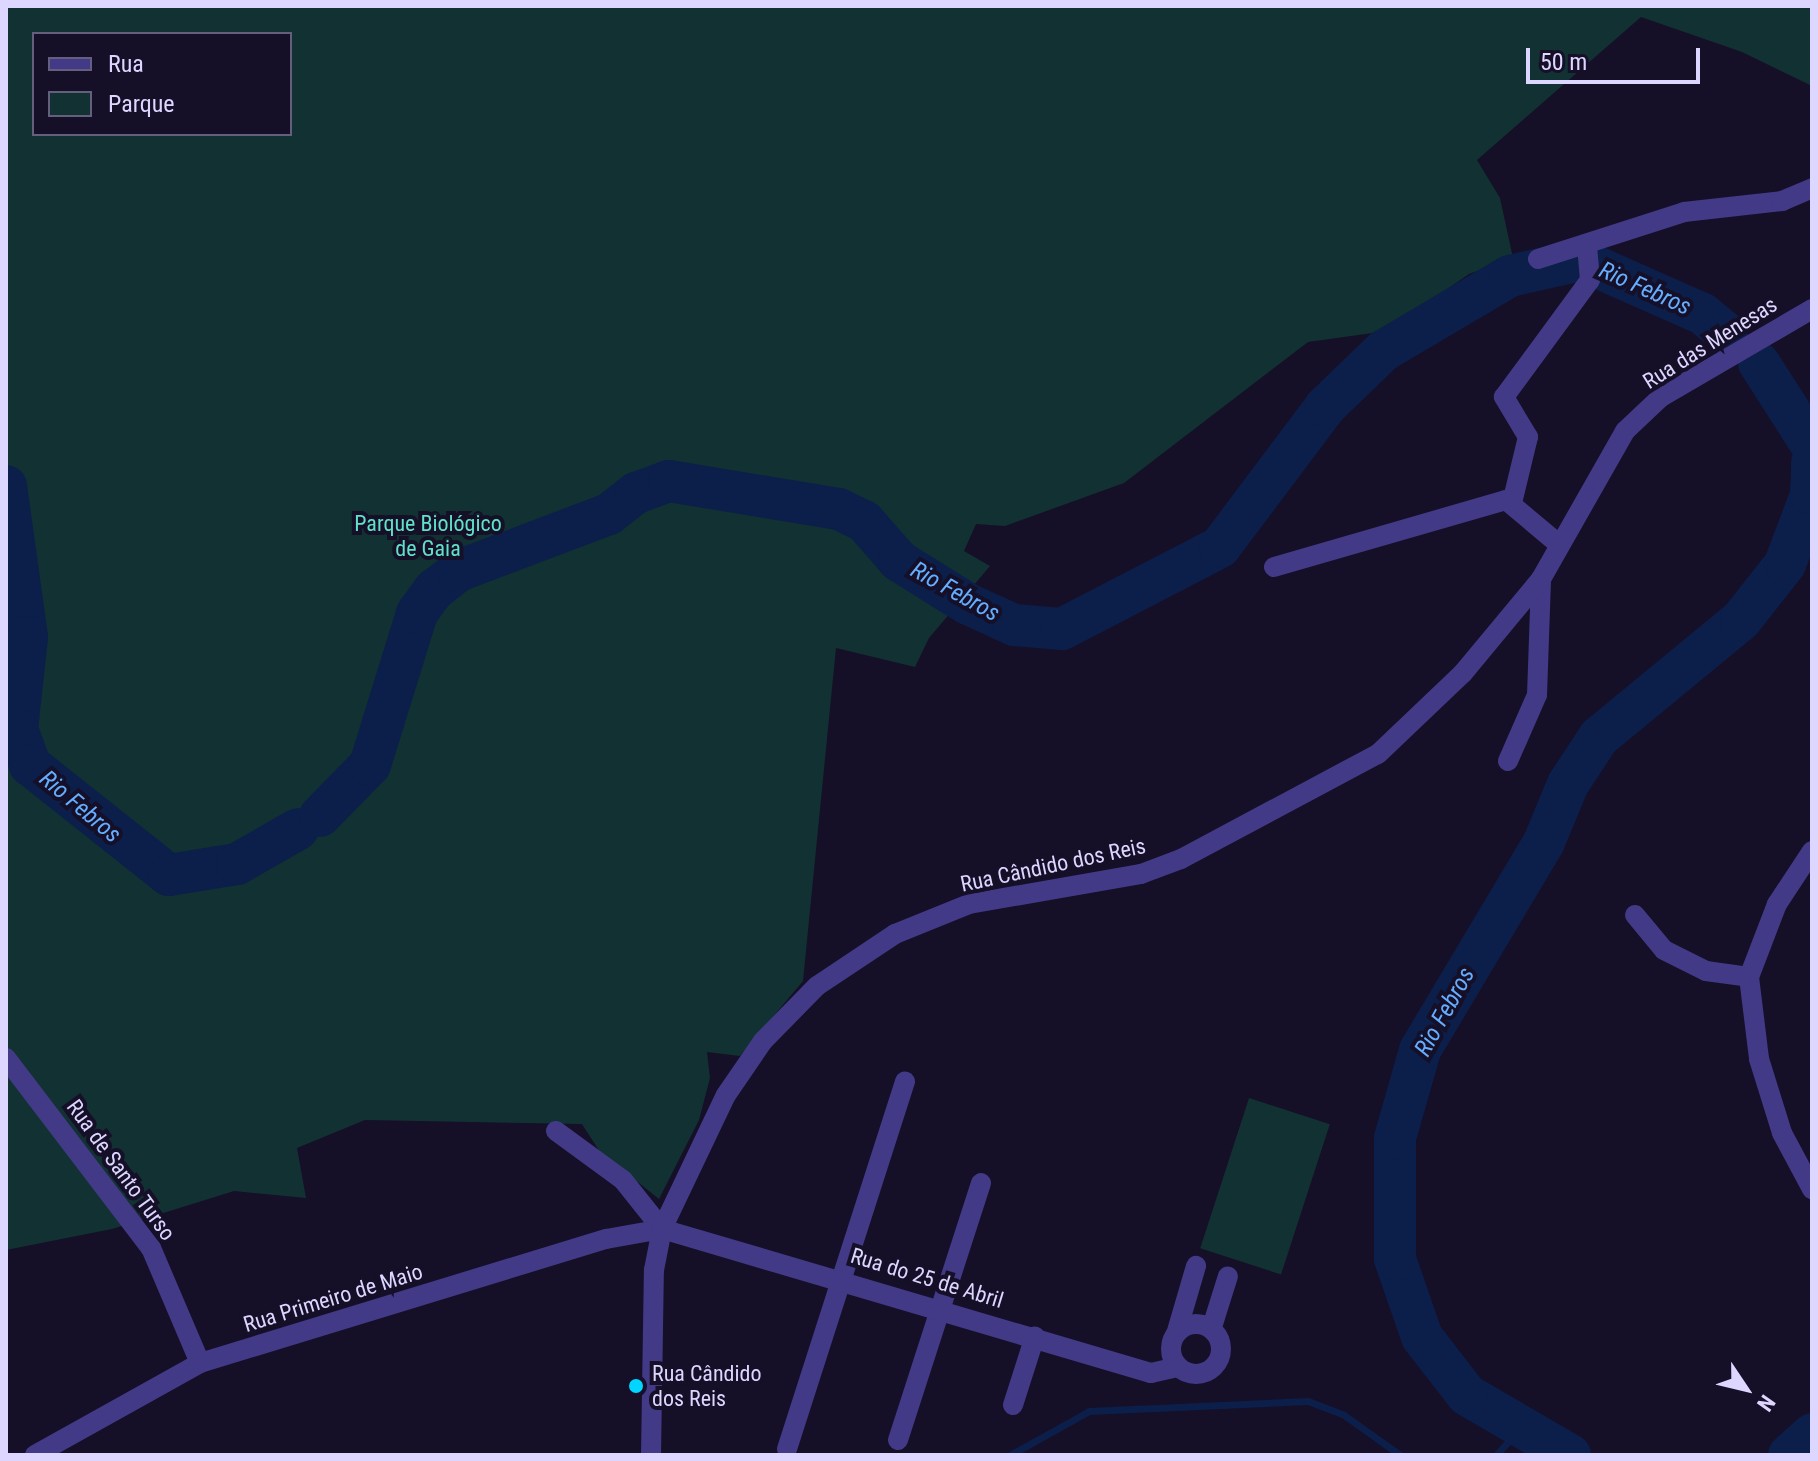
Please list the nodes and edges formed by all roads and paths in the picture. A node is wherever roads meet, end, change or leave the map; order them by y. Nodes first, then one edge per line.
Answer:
1 (1812, 188) edge
2 (1590, 251) junction
3 (1538, 259) dead end
4 (1812, 309) edge
5 (1512, 503) junction
6 (1556, 542) junction
7 (1274, 567) dead end
8 (1541, 579) junction
9 (1508, 761) dead end
10 (1812, 851) edge
11 (1635, 915) dead end
12 (1749, 977) junction
13 (6, 1058) edge
14 (905, 1081) dead end
15 (556, 1131) dead end
16 (981, 1183) dead end
17 (1812, 1189) edge
18 (662, 1229) junction
19 (1196, 1266) dead end
20 (1228, 1276) dead end
21 (842, 1277) junction
22 (941, 1307) junction
23 (1212, 1327) junction
24 (1177, 1331) junction
25 (1035, 1336) junction
26 (200, 1363) junction
27 (1176, 1367) junction
28 (1013, 1405) dead end
29 (898, 1440) dead end
30 (787, 1449) dead end
31 (35, 1455) edge
32 (651, 1455) edge

1 - 2 street
2 - 3 street
2 - 5 street
4 - 6 street, Rua das Menesas
5 - 6 street
5 - 7 street
6 - 8 street, Rua Cândido dos Reis
8 - 9 street, Rua Cândido dos Reis
8 - 18 street, Rua Cândido dos Reis
10 - 12 street
11 - 12 street
12 - 17 street
13 - 26 street, Rua de Santo Turso
14 - 21 street
15 - 18 street
16 - 22 street
18 - 21 street, Rua do 25 de Abril
18 - 26 street, Rua Primeiro de Maio
18 - 32 street, Rua Cândido dos Reis
19 - 24 street
20 - 23 street, Rua do 25 de Abril
21 - 22 street, Rua do 25 de Abril
21 - 30 street
22 - 25 street, Rua do 25 de Abril
22 - 29 street
23 - 24 street
23 - 27 street, Rua do 25 de Abril
24 - 27 street
25 - 27 street, Rua do 25 de Abril
25 - 28 street
26 - 31 street, Rua Primeiro de Maio

